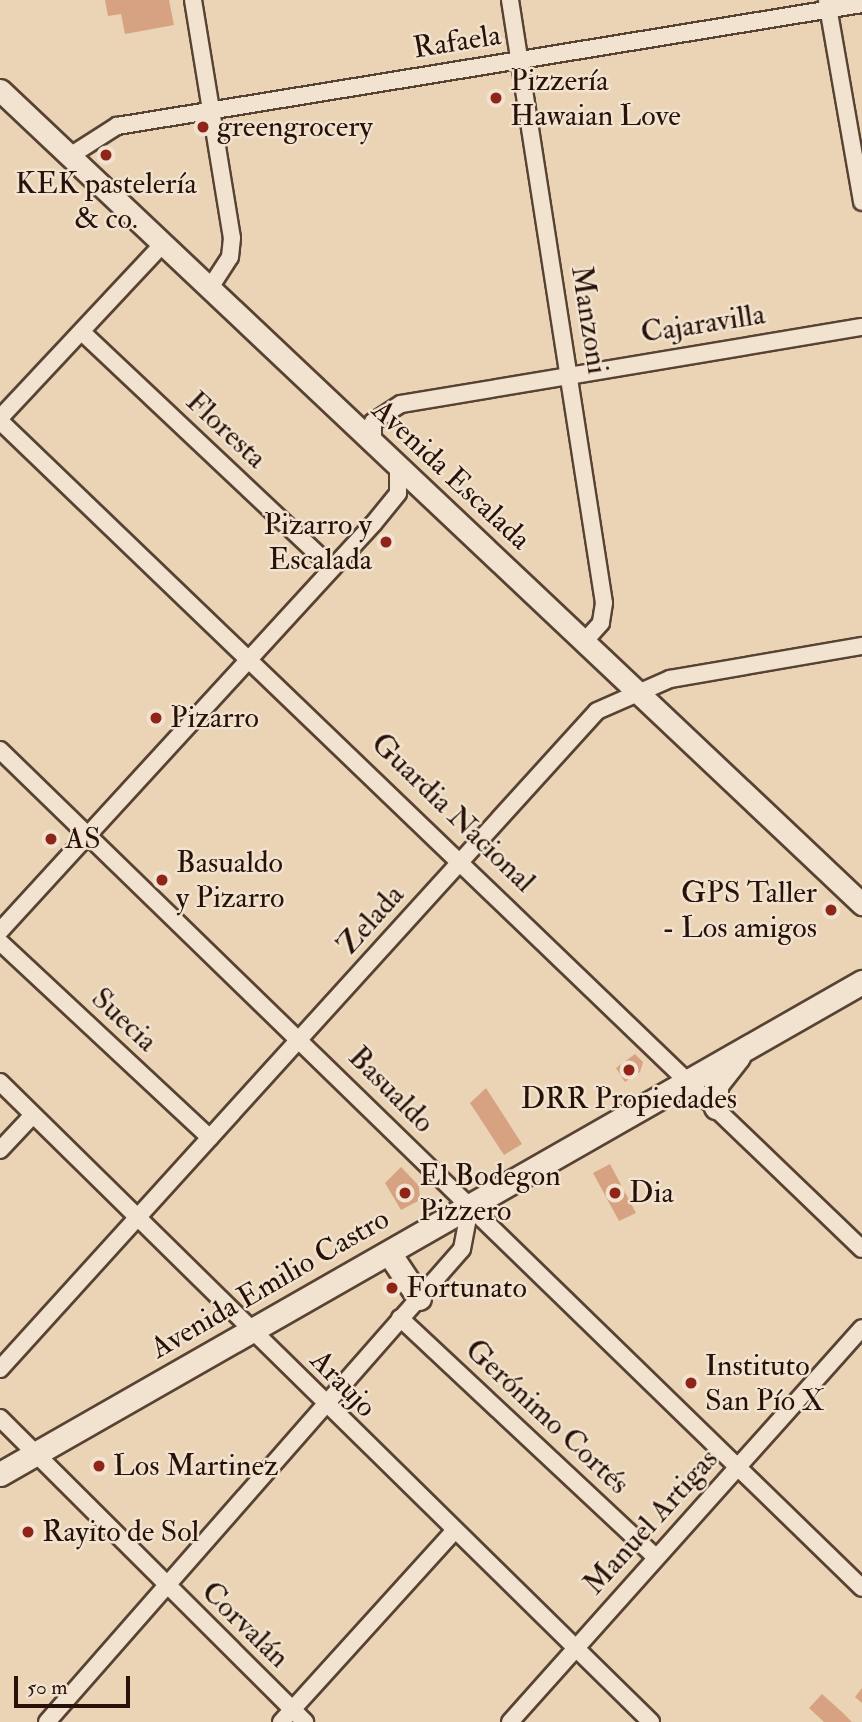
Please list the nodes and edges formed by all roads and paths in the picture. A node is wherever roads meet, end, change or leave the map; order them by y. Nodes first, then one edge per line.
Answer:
1 (192, 0) edge
2 (510, 0) edge
3 (862, 4) edge
4 (827, 5) edge
5 (521, 60) junction
6 (0, 90) edge
7 (210, 111) junction
8 (71, 156) junction
9 (862, 202) edge
10 (163, 244) junction
11 (209, 289) junction
12 (862, 327) edge
13 (83, 333) junction
14 (569, 375) junction
15 (0, 419) edge
16 (373, 442) junction
17 (398, 464) junction
18 (331, 567) junction
19 (584, 642) junction
20 (862, 646) edge
21 (251, 658) junction
22 (634, 691) junction
23 (0, 750) edge
24 (90, 835) junction
25 (463, 860) junction
26 (862, 904) edge
27 (0, 931) edge
28 (0, 942) edge
29 (862, 982) edge
30 (300, 1040) junction
31 (753, 1043) junction
32 (688, 1079) junction
33 (0, 1082) edge
34 (716, 1107) junction
35 (33, 1115) junction
36 (210, 1138) junction
37 (0, 1150) edge
38 (470, 1207) junction
39 (138, 1216) junction
40 (862, 1249) edge
41 (389, 1253) junction
42 (419, 1298) junction
43 (400, 1318) junction
44 (862, 1328) edge
45 (253, 1330) junction
46 (0, 1369) edge
47 (323, 1406) junction
48 (0, 1418) edge
49 (36, 1454) junction
50 (738, 1468) junction
51 (0, 1474) edge
52 (454, 1531) junction
53 (655, 1558) junction
54 (166, 1588) junction
55 (862, 1588) edge
56 (575, 1650) junction
57 (287, 1716) edge
58 (47, 1722) edge
59 (305, 1722) edge
60 (510, 1722) edge
61 (651, 1722) edge

1 - 7 street
2 - 5 street, Manzoni
3 - 4 street, Rafaela
4 - 5 street, Rafaela
4 - 9 street
5 - 7 street, Rafaela
5 - 14 street, Manzoni
6 - 8 street, Avenida Escalada
7 - 8 street, Rafaela
7 - 11 street
8 - 10 street, Avenida Escalada
10 - 11 street, Avenida Escalada
10 - 13 street
11 - 16 street, Avenida Escalada
12 - 14 street, Cajaravilla
13 - 15 street
13 - 18 street, Floresta
14 - 16 street, Cajaravilla
14 - 19 street, Manzoni
15 - 21 street, Guardia Nacional
16 - 17 street, Avenida Escalada
17 - 18 street
17 - 19 street, Avenida Escalada
18 - 21 street
19 - 22 street, Avenida Escalada
20 - 22 street, Zelada
21 - 24 street
21 - 25 street, Guardia Nacional
22 - 25 street, Zelada
22 - 26 street, Avenida Escalada
23 - 24 street, Basualdo
24 - 27 street
24 - 30 street, Basualdo
25 - 30 street, Zelada
25 - 32 street, Guardia Nacional
28 - 36 street, Suecia
29 - 31 main road, Avenida Emilio Castro
30 - 36 street, Zelada
30 - 38 street, Basualdo
31 - 32 main road, Avenida Emilio Castro
31 - 34 main road
32 - 34 street, Guardia Nacional
32 - 38 main road, Avenida Emilio Castro
33 - 35 street, Araujo
34 - 40 street, Guardia Nacional
35 - 37 street
35 - 39 street, Araujo
36 - 39 street, Zelada
38 - 41 main road, Avenida Emilio Castro
38 - 42 street
38 - 50 street, Basualdo
39 - 45 street, Araujo
39 - 46 street, Zelada
41 - 42 main road
41 - 45 main road, Avenida Emilio Castro
42 - 43 street
43 - 47 street
43 - 53 street, Gerónimo Cortés
44 - 50 street, Manuel Artigas
45 - 47 street, Araujo
45 - 49 main road, Avenida Emilio Castro
47 - 52 street, Araujo
47 - 54 street
48 - 49 street, Corvalán
49 - 51 main road, Avenida Emilio Castro
49 - 54 street, Corvalán
50 - 53 street, Manuel Artigas
50 - 55 street, Basualdo
52 - 56 street, Araujo
52 - 57 street
53 - 56 street, Manuel Artigas
54 - 57 street, Corvalán
54 - 58 street
56 - 60 street, Manuel Artigas
56 - 61 street, Araujo
57 - 59 street, Corvalán

